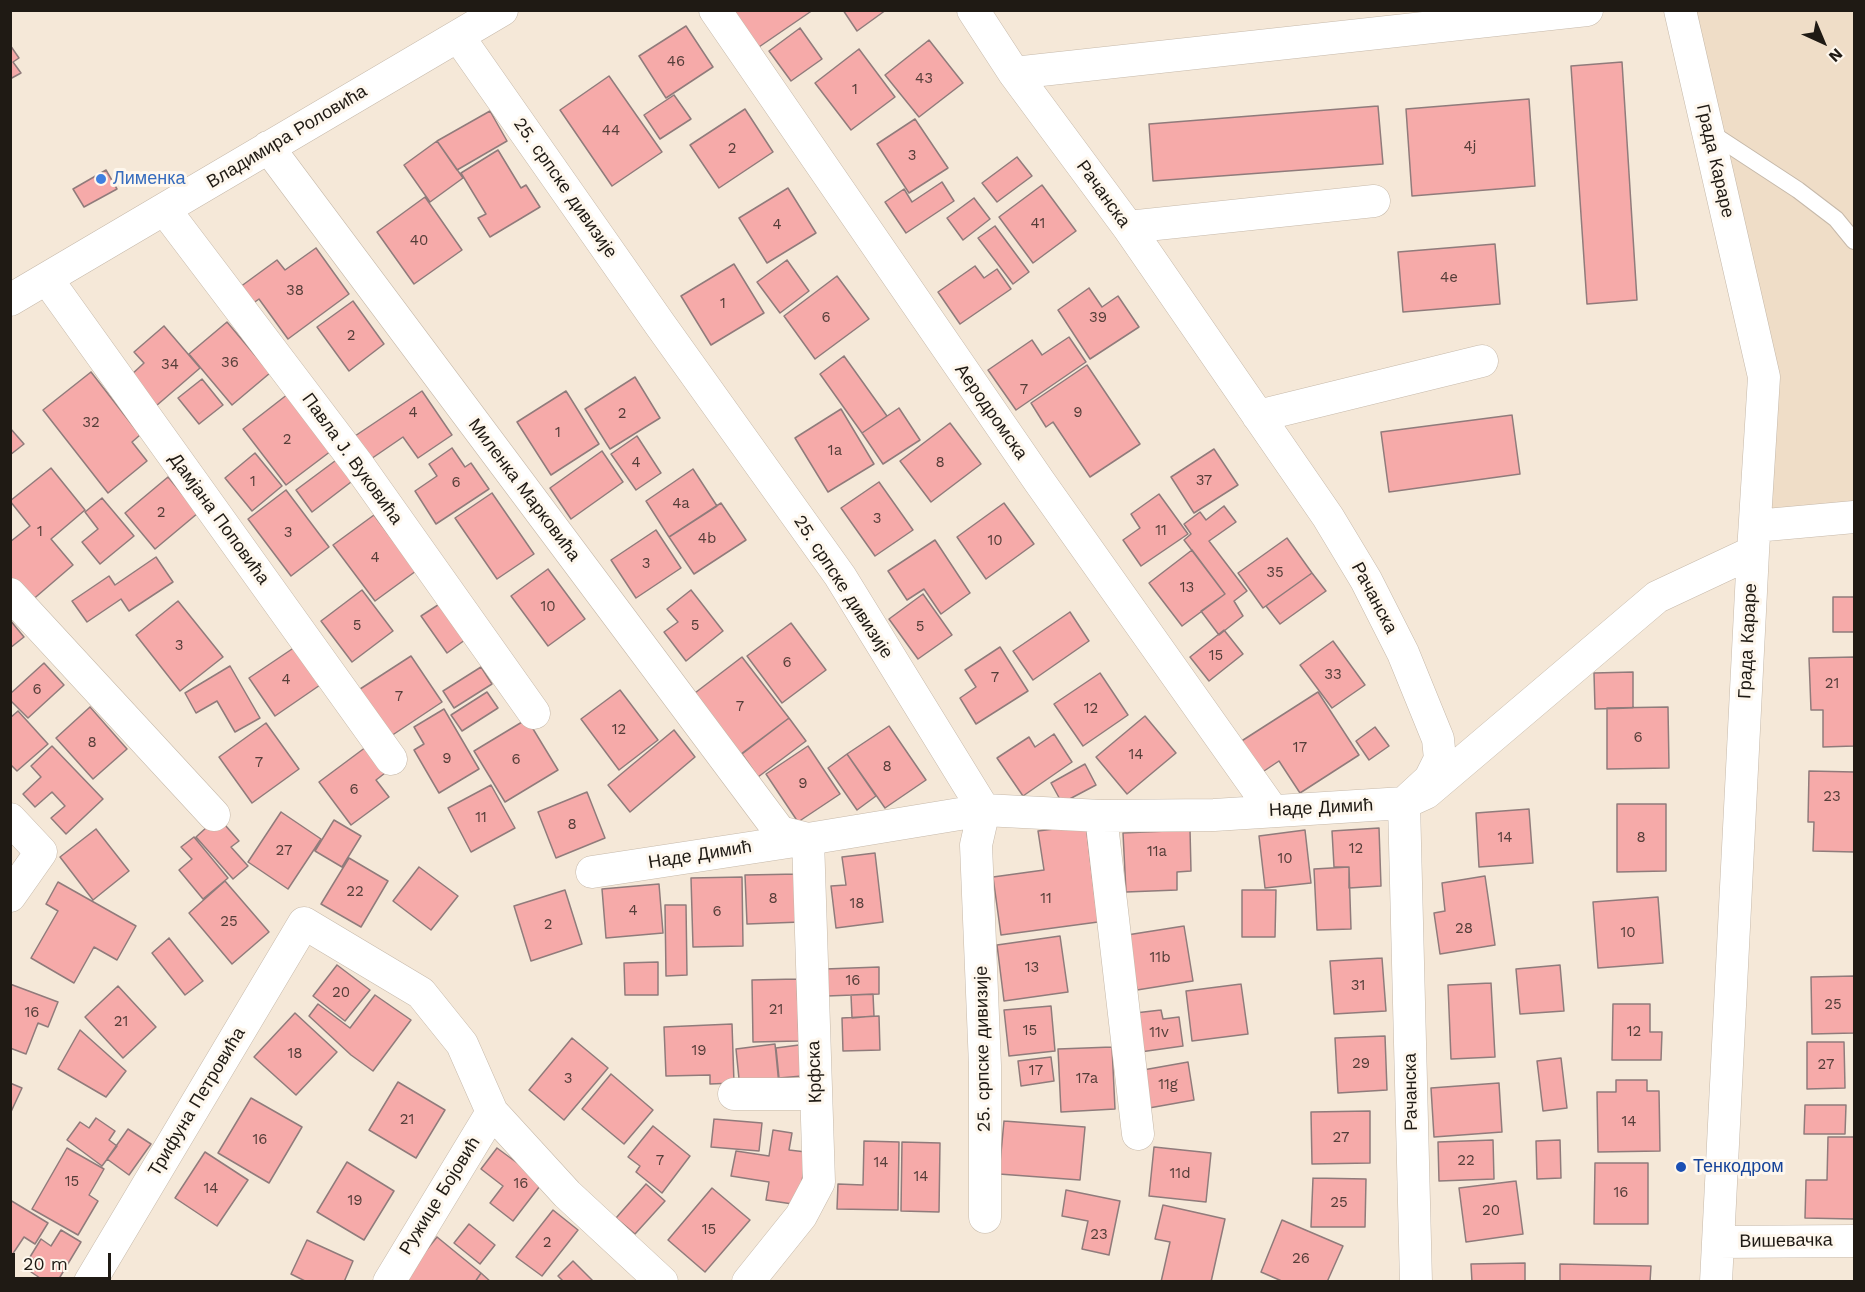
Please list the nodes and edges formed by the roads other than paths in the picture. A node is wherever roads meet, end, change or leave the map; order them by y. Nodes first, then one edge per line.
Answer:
1 (502, 10) edge
2 (715, 10) edge
3 (973, 10) edge
4 (1587, 10) edge
5 (1680, 10) edge
6 (458, 36) junction
7 (1014, 73) junction
8 (1708, 130) junction
9 (268, 147) junction
10 (1374, 201) dead end
11 (165, 210) junction
12 (1128, 227) junction
13 (1854, 241) edge
14 (47, 279) junction
15 (10, 300) edge
16 (1482, 361) dead end
17 (1258, 416) junction
18 (1854, 517) edge
19 (1754, 539) junction
20 (10, 594) edge
21 (534, 713) dead end
22 (391, 759) dead end
23 (1404, 803) junction
24 (984, 810) junction
25 (1272, 810) junction
26 (214, 815) dead end
27 (1101, 816) junction
28 (10, 819) edge
29 (794, 836) junction
30 (592, 872) dead end
31 (10, 896) edge
32 (734, 1094) dead end
33 (816, 1094) junction
34 (492, 1112) junction
35 (1138, 1134) dead end
36 (985, 1217) dead end
37 (1854, 1241) edge
38 (1718, 1242) junction
39 (90, 1281) edge
40 (389, 1281) edge
41 (662, 1281) edge
42 (748, 1281) edge
43 (1416, 1281) edge
44 (1716, 1281) edge

1 - 6 street, Владимира Роловића
2 - 25 street, Аеродромска
3 - 7 street, Рачанска
4 - 7 street
5 - 8 street, Града Караре
6 - 9 street, Владимира Роловића
6 - 24 street, 25. српске дивизије
7 - 12 street, Рачанска
8 - 13 lane
8 - 19 street, Града Караре
9 - 11 street, Владимира Роловића
9 - 29 street, Миленка Марковића
10 - 12 street
11 - 14 street, Владимира Роловића
11 - 21 street, Павла Ј. Вуковића
12 - 17 street, Рачанска
14 - 15 street, Владимира Роловића
14 - 22 street, Дамјана Поповића
16 - 17 street
17 - 23 street, Рачанска
18 - 19 street, Наде Димић
19 - 23 street, Наде Димић
19 - 38 street, Града Караре
20 - 26 street
23 - 25 street, Наде Димић
23 - 43 street, Рачанска
24 - 27 street, Наде Димић
24 - 29 street, Наде Димић
24 - 36 street, 25. српске дивизије
25 - 27 street, Наде Димић
27 - 35 street
28 - 31 street
29 - 30 street, Наде Димић
29 - 33 street, Крфска
32 - 33 street
33 - 42 street, Крфска
34 - 39 street, Трифуна Петровића
34 - 40 street, Ружице Бојовић
34 - 41 street
37 - 38 street, Вишевачка
38 - 44 street, Града Караре

